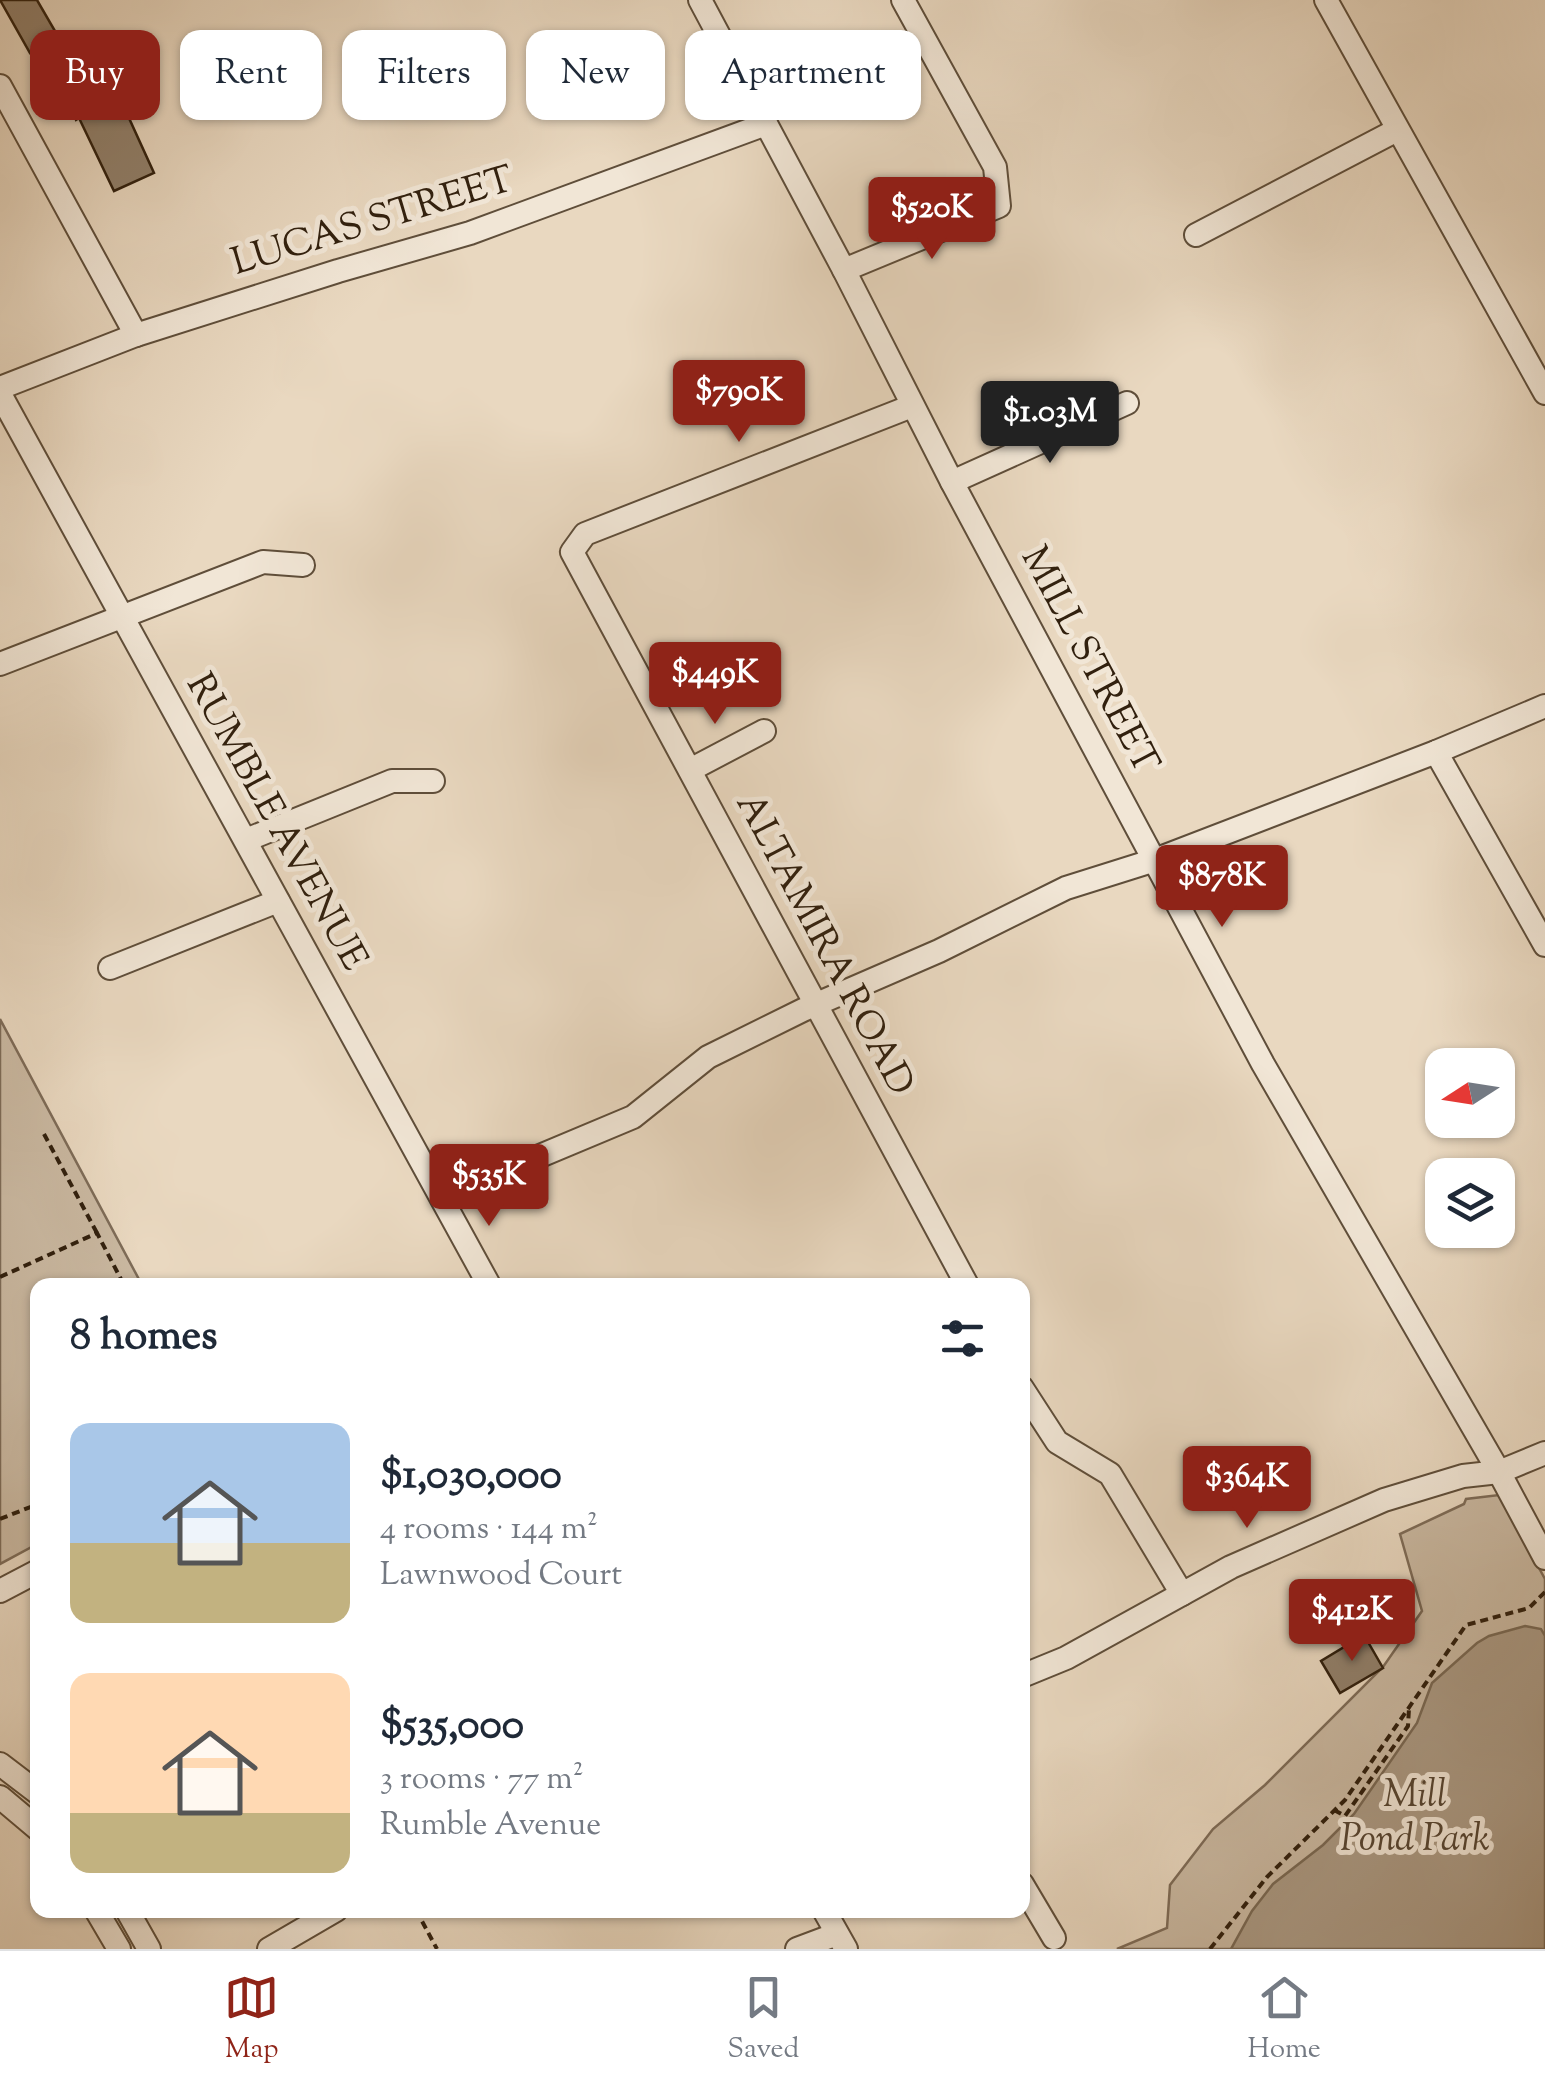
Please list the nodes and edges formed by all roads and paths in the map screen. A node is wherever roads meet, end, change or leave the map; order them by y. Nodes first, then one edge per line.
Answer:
1 (700, 0) edge
2 (902, 0) edge
3 (1326, 0) edge
4 (0, 86) edge
5 (766, 124) junction
6 (1397, 130) junction
7 (1196, 235) dead end
8 (844, 270) junction
9 (136, 335) junction
10 (0, 391) edge
11 (1545, 393) edge
12 (1126, 403) dead end
13 (912, 406) junction
14 (952, 482) junction
15 (303, 565) dead end
16 (121, 615) junction
17 (0, 664) edge
18 (1545, 706) edge
19 (764, 731) dead end
20 (1436, 752) junction
21 (690, 770) junction
22 (433, 781) dead end
23 (246, 840) junction
24 (1155, 860) junction
25 (278, 901) junction
26 (1545, 945) edge
27 (110, 968) dead end
28 (814, 1004) junction
29 (44, 1134) dead end
30 (442, 1198) junction
31 (97, 1232) junction
32 (0, 1276) edge
33 (120, 1278) edge
34 (485, 1278) edge
35 (962, 1278) edge
36 (1030, 1400) edge
37 (1545, 1453) edge
38 (1499, 1472) junction
39 (30, 1507) edge
40 (0, 1519) edge
41 (1545, 1558) edge
42 (30, 1575) edge
43 (0, 1591) edge
44 (1545, 1592) edge
45 (1182, 1594) junction
46 (1030, 1673) edge
47 (1409, 1704) junction
48 (0, 1764) edge
49 (30, 1787) edge
50 (0, 1797) edge
51 (1334, 1810) junction
52 (30, 1822) edge
53 (1030, 1898) edge
54 (101, 1918) edge
55 (132, 1918) edge
56 (322, 1918) edge
57 (420, 1918) edge
58 (828, 1918) edge
59 (1054, 1938) dead end
60 (841, 1941) edge
61 (119, 1949) edge
62 (149, 1949) edge
63 (269, 1949) edge
64 (436, 1949) edge
65 (797, 1949) edge
66 (1210, 1949) edge

1 - 5 street, MILL STREET
2 - 8 street
3 - 6 street
4 - 9 street
5 - 8 street, MILL STREET
5 - 9 street, LUCAS STREET
6 - 7 street
6 - 11 street
8 - 13 street, MILL STREET
9 - 10 street, LUCAS STREET
10 - 16 street, RUMBLE AVENUE
12 - 14 street
13 - 14 street, MILL STREET
13 - 21 street, ALTAMIRA ROAD
14 - 24 street, MILL STREET
15 - 16 street
16 - 17 street
16 - 23 street, RUMBLE AVENUE
18 - 20 street
19 - 21 street
20 - 24 street
20 - 26 street
21 - 28 street, ALTAMIRA ROAD
22 - 23 street
23 - 25 street, RUMBLE AVENUE
24 - 28 street
24 - 38 street, MILL STREET
25 - 27 street
25 - 30 street, RUMBLE AVENUE
28 - 30 street
28 - 35 street, ALTAMIRA ROAD
29 - 31 path
30 - 34 street, RUMBLE AVENUE
31 - 32 path
31 - 33 path
36 - 45 street
37 - 38 street
38 - 41 street, MILL STREET
38 - 45 street
39 - 40 path
42 - 43 street
44 - 47 path
45 - 46 street
47 - 51 path
47 - 51 path
48 - 49 street
50 - 52 street
51 - 66 path
53 - 59 street
54 - 61 street
55 - 62 street
56 - 63 street
57 - 64 path
58 - 60 street
60 - 65 street

